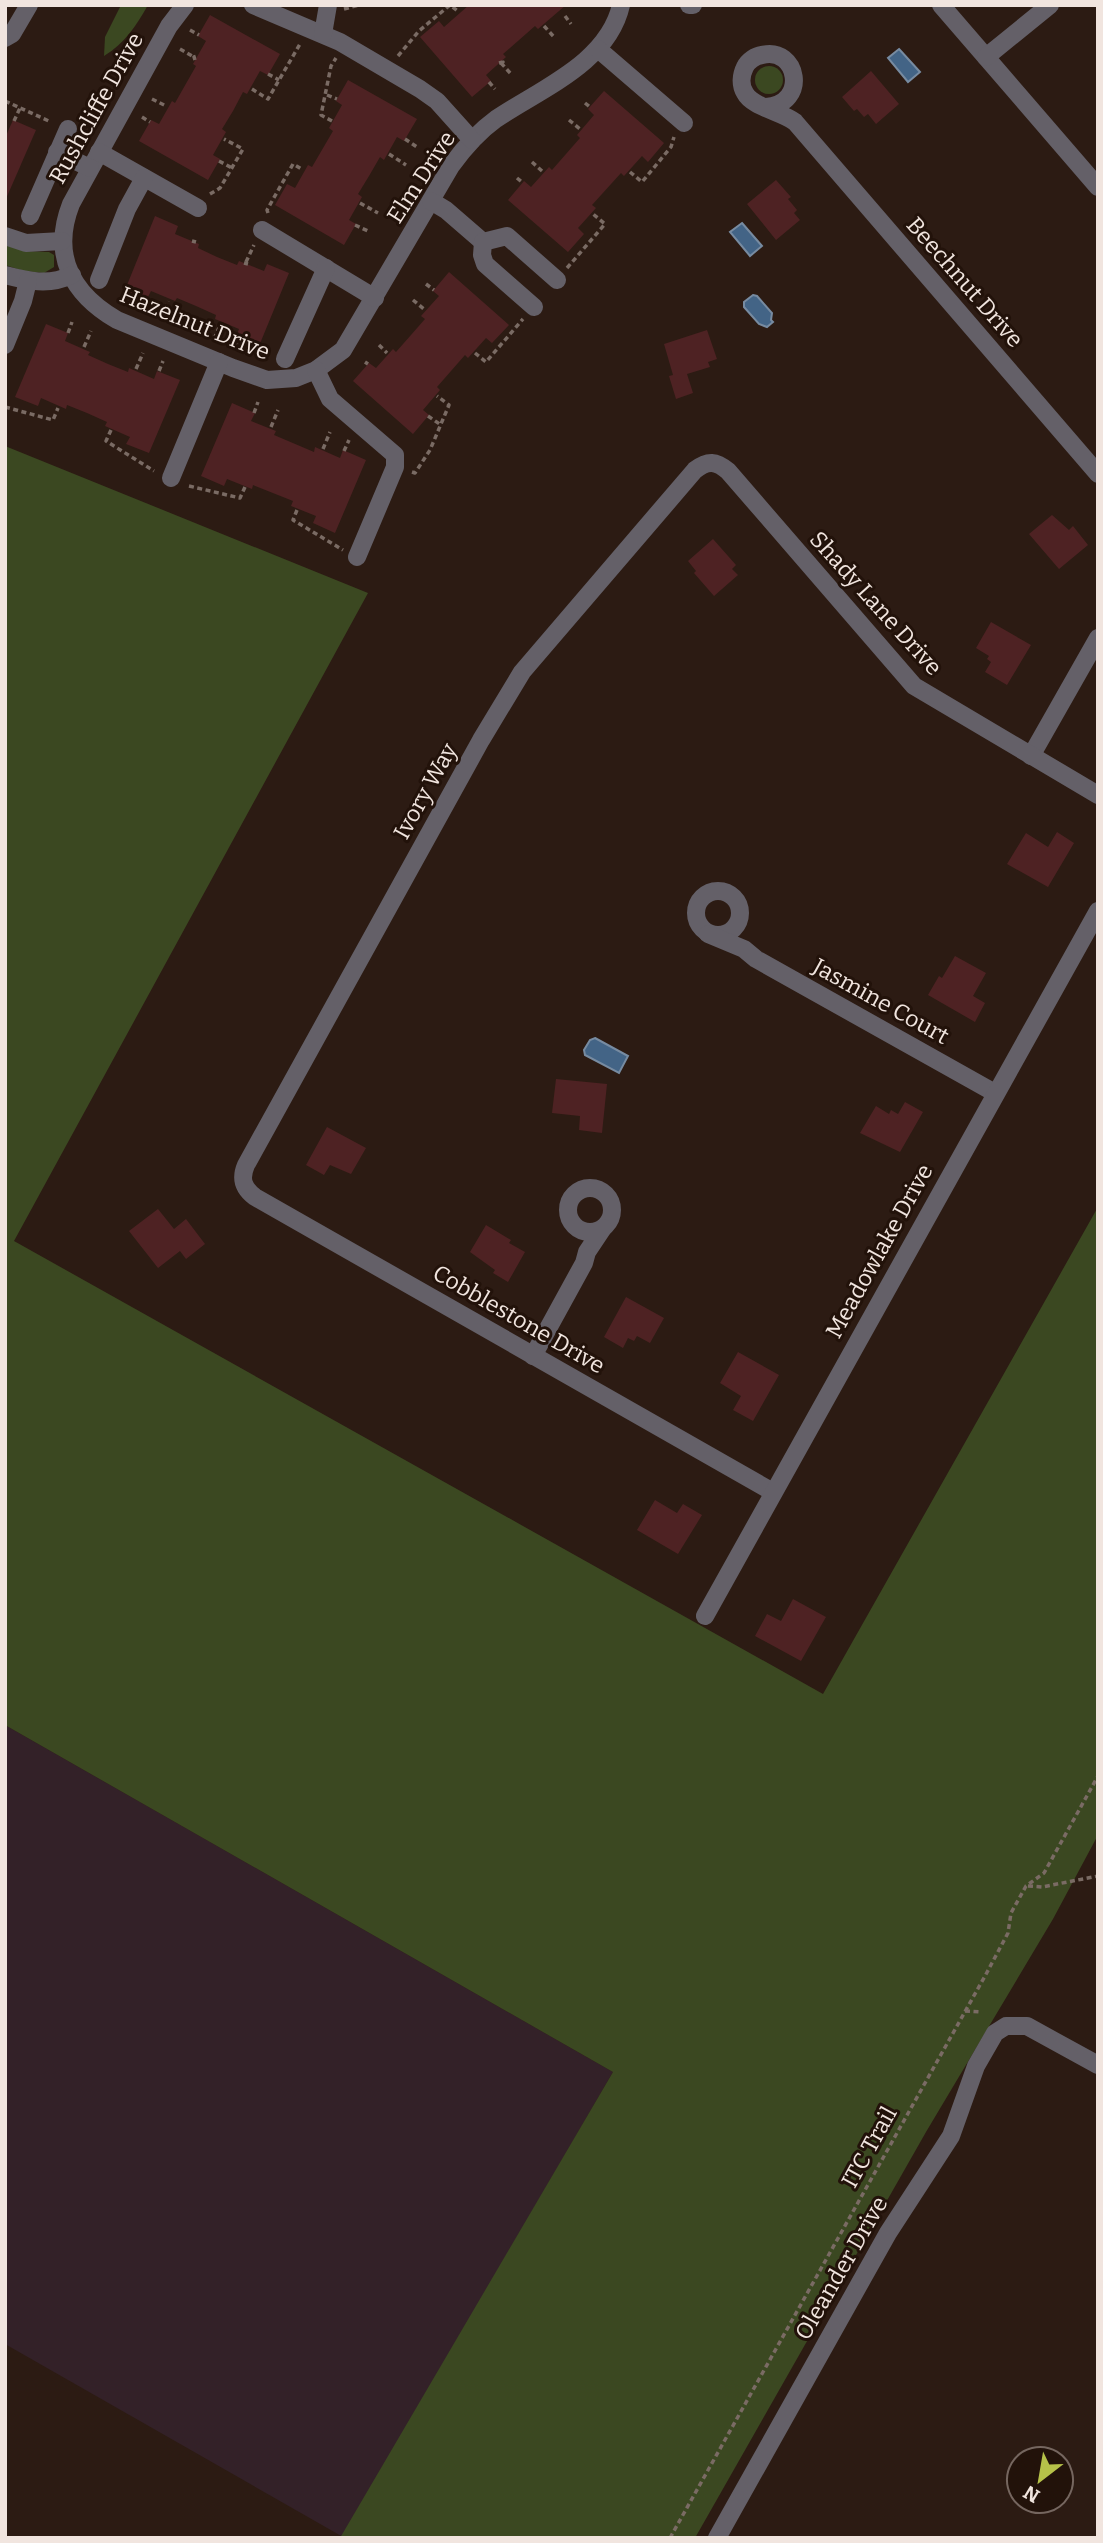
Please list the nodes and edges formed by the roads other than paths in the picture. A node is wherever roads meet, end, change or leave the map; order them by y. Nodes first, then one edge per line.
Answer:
1 (29, 5) edge
2 (185, 5) edge
3 (253, 5) edge
4 (621, 5) edge
5 (941, 5) edge
6 (1050, 5) edge
7 (335, 8) edge
8 (323, 34) junction
9 (5, 38) edge
10 (598, 49) junction
11 (986, 57) junction
12 (793, 89) junction
13 (766, 107) junction
14 (796, 122) junction
15 (679, 126) road end
16 (64, 127) road end
17 (472, 140) junction
18 (57, 152) junction
19 (94, 160) junction
20 (144, 178) junction
21 (1098, 187) edge
22 (199, 201) road end
23 (431, 201) junction
24 (30, 216) dead end
25 (263, 231) road end
26 (5, 236) edge
27 (62, 241) junction
28 (484, 242) junction
29 (326, 268) junction
30 (5, 275) edge
31 (72, 275) junction
32 (560, 276) road end
33 (99, 280) dead end
34 (28, 281) junction
35 (376, 298) junction
36 (531, 310) road end
37 (5, 345) edge
38 (285, 359) dead end
39 (219, 362) junction
40 (316, 370) junction
41 (712, 462) joint
42 (1098, 474) edge
43 (173, 479) road end
44 (352, 555) road end
45 (1098, 638) edge
46 (1031, 756) junction
47 (1098, 795) edge
48 (1098, 911) edge
49 (739, 920) junction
50 (708, 934) junction
51 (744, 949) junction
52 (995, 1093) junction
53 (244, 1185) joint
54 (575, 1226) junction
55 (603, 1228) junction
56 (587, 1252) junction
57 (533, 1356) junction
58 (773, 1492) junction
59 (705, 1616) dead end
60 (1098, 2065) edge
61 (717, 2538) edge

1 - 9 street
2 - 19 street, Rushcliffe Drive
3 - 8 street
4 - 10 street, Elm Drive
5 - 11 street
6 - 11 street
7 - 8 street
8 - 17 street
10 - 15 street
10 - 17 street, Elm Drive
11 - 21 street
12 - 13 street
12 - 13 street, Beechnut Drive
12 - 14 street, Beechnut Drive
13 - 14 street, Beechnut Drive
14 - 42 street, Beechnut Drive
16 - 18 street
17 - 23 street, Elm Drive
18 - 19 street
18 - 24 street
19 - 20 street
19 - 27 street, Rushcliffe Drive
20 - 22 street
20 - 33 street
23 - 28 street
23 - 35 street, Elm Drive
25 - 29 street
26 - 27 street
27 - 31 street
28 - 32 street
28 - 36 street
29 - 35 street
29 - 38 street
30 - 34 street
31 - 34 street
31 - 39 street, Hazelnut Drive
34 - 37 street
35 - 40 street, Elm Drive
39 - 40 street, Hazelnut Drive
39 - 43 street
40 - 44 street
41 - 46 street, Shady Lane Drive
41 - 53 street, Ivory Way
45 - 46 street
46 - 47 street, Shady Lane Drive
48 - 52 street, Meadowlake Drive
49 - 50 street
49 - 50 street
49 - 51 street
50 - 51 street, Jasmine Court
51 - 52 street, Jasmine Court
52 - 58 street, Meadowlake Drive
53 - 57 street, Cobblestone Drive
54 - 55 street
54 - 55 street
54 - 56 street
55 - 56 street
56 - 57 street
57 - 58 street, Cobblestone Drive
58 - 59 street, Meadowlake Drive
60 - 61 street, Oleander Drive

